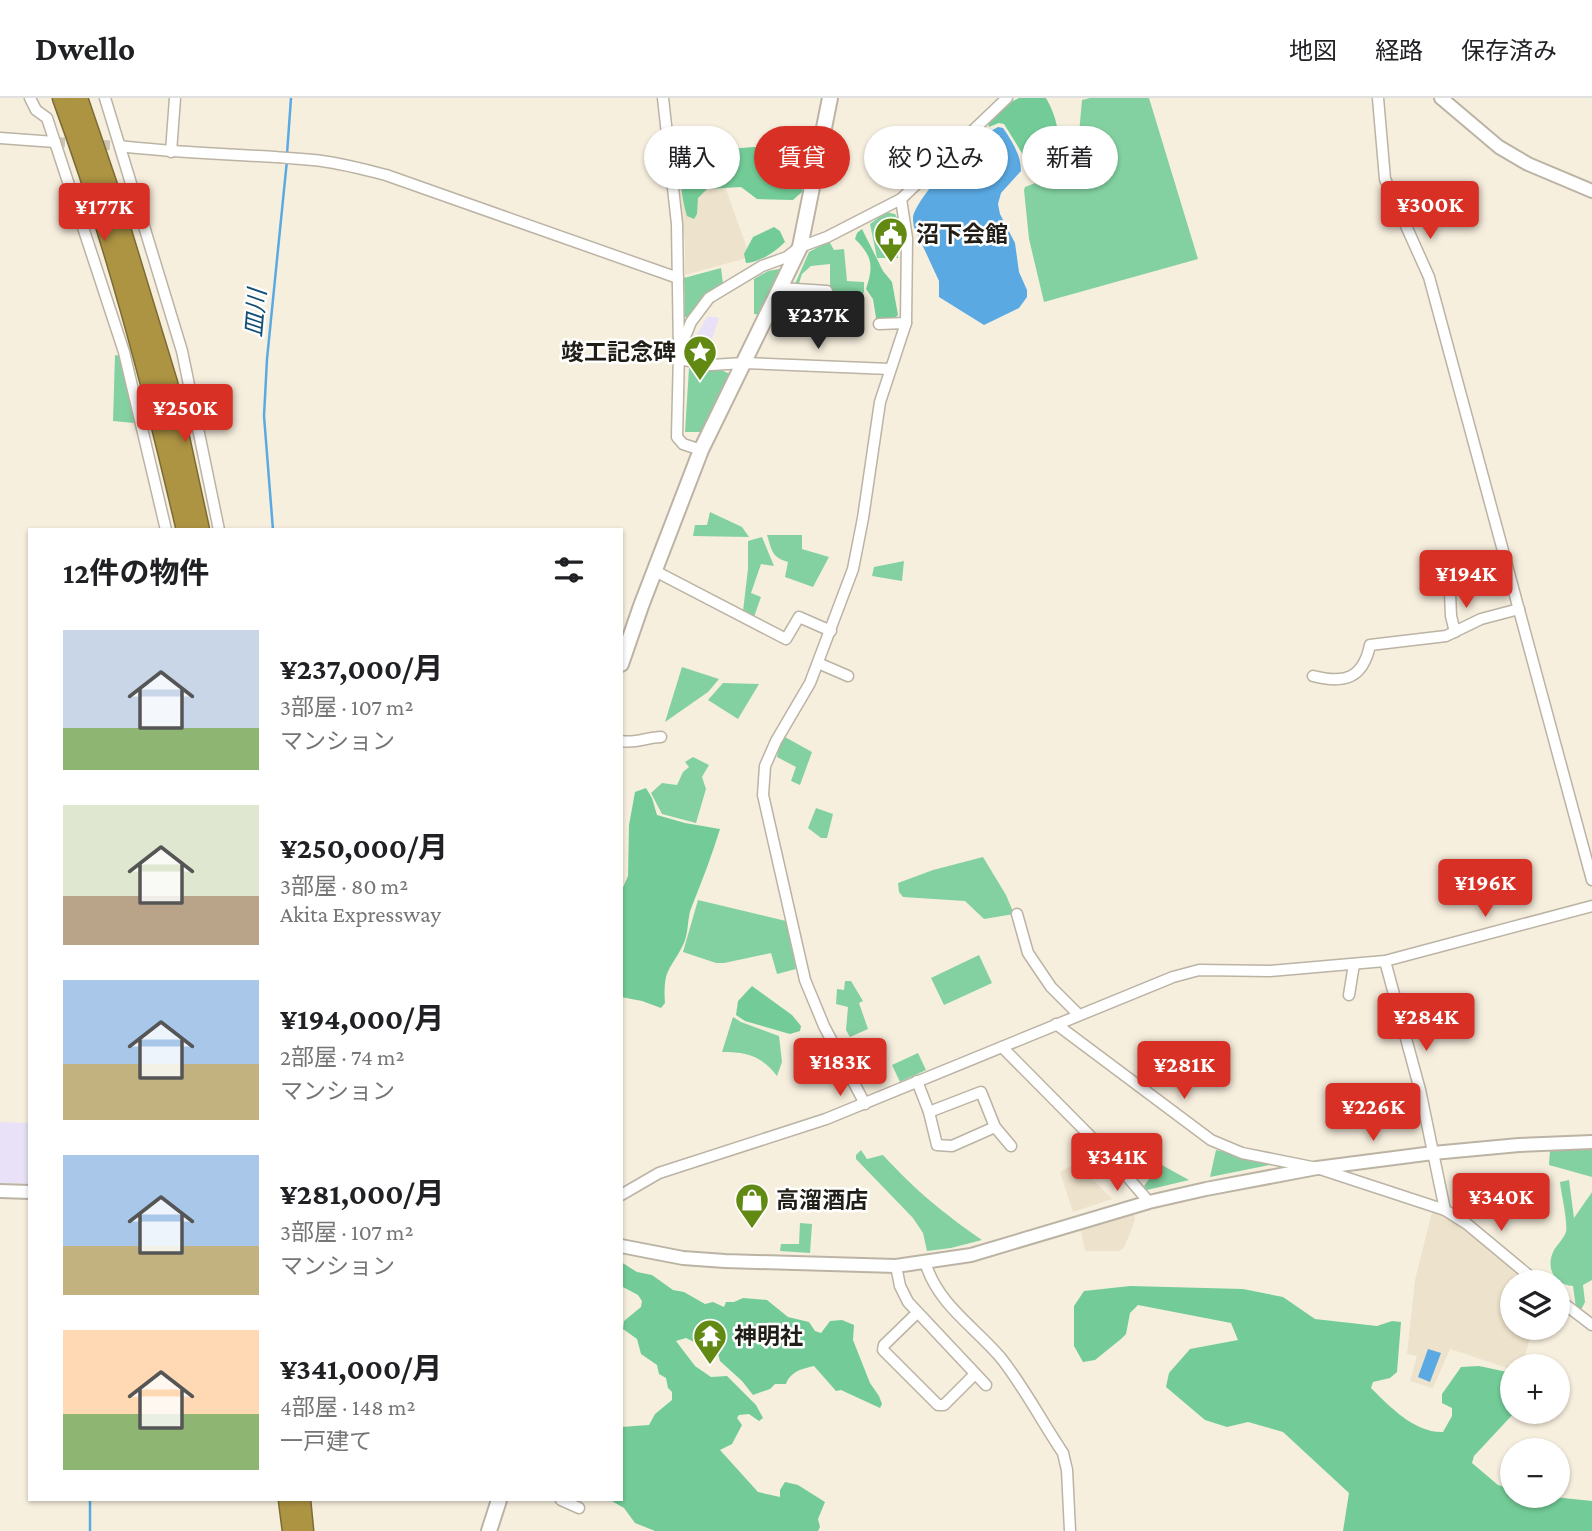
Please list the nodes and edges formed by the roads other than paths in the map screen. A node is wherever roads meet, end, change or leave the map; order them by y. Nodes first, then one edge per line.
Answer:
1 (30, 98) edge
2 (54, 98) edge
3 (62, 98) edge
4 (78, 98) edge
5 (105, 98) edge
6 (175, 98) edge
7 (663, 98) edge
8 (831, 98) edge
9 (1007, 98) edge
10 (1378, 98) edge
11 (1441, 98) edge
12 (74, 132) junction
13 (0, 138) edge
14 (55, 142) junction
15 (120, 146) junction
16 (171, 152) junction
17 (1592, 191) edge
18 (901, 199) junction
19 (800, 247) junction
20 (678, 278) junction
21 (780, 288) junction
22 (827, 291) dead end
23 (906, 323) junction
24 (879, 324) dead end
25 (679, 356) junction
26 (744, 363) junction
27 (890, 369) junction
28 (702, 450) junction
29 (166, 528) edge
30 (186, 528) edge
31 (200, 528) edge
32 (219, 528) edge
33 (655, 571) junction
34 (1450, 593) dead end
35 (1519, 609) junction
36 (831, 631) junction
37 (1455, 632) junction
38 (623, 659) edge
39 (818, 663) junction
40 (848, 676) dead end
41 (1313, 676) dead end
42 (661, 737) dead end
43 (623, 741) edge
44 (1592, 880) edge
45 (1592, 906) edge
46 (1017, 914) dead end
47 (1385, 961) junction
48 (1354, 964) junction
49 (1349, 995) dead end
50 (1079, 1015) junction
51 (1056, 1024) junction
52 (1002, 1047) junction
53 (917, 1081) junction
54 (865, 1104) junction
55 (929, 1112) junction
56 (995, 1127) junction
57 (1592, 1142) edge
58 (1011, 1146) dead end
59 (1433, 1153) junction
60 (1317, 1168) junction
61 (0, 1191) edge
62 (28, 1192) edge
63 (623, 1194) edge
64 (1149, 1202) junction
65 (1444, 1210) junction
66 (623, 1246) edge
67 (925, 1262) junction
68 (896, 1266) junction
69 (1522, 1270) edge
70 (1570, 1308) edge
71 (917, 1313) junction
72 (1592, 1325) edge
73 (975, 1374) junction
74 (986, 1385) dead end
75 (288, 1501) edge
76 (301, 1501) edge
77 (499, 1501) edge
78 (563, 1501) edge
79 (579, 1508) dead end
80 (292, 1531) edge
81 (304, 1531) edge
82 (489, 1531) edge
83 (1070, 1531) edge

1 - 14 street
2 - 12 highway
3 - 12 highway
4 - 31 highway
5 - 15 street
6 - 16 street
7 - 20 street
8 - 19 main road
9 - 18 street
10 - 35 street
11 - 17 street
12 - 30 highway
13 - 14 street
14 - 29 street
15 - 16 street
15 - 32 street
16 - 20 street
18 - 19 street
18 - 23 street
19 - 21 main road
19 - 25 street
20 - 25 street
21 - 22 street
21 - 26 main road
23 - 24 street
23 - 27 street
25 - 26 street
25 - 28 street
26 - 27 street
26 - 28 main road
27 - 36 street
28 - 33 main road
33 - 36 street
33 - 38 main road
34 - 37 street
35 - 37 street
35 - 44 street
36 - 39 street
37 - 41 street
39 - 40 street
39 - 54 street
42 - 43 street
45 - 47 street
46 - 50 street
47 - 48 street
47 - 59 street
48 - 49 street
48 - 50 street
50 - 51 street
51 - 52 street
51 - 60 street
52 - 53 street
52 - 64 street
53 - 54 street
53 - 55 street
54 - 63 street
55 - 56 street
55 - 56 street
56 - 58 street
57 - 59 street
59 - 60 street
59 - 65 street
60 - 64 street
60 - 65 street
61 - 62 street
64 - 67 street
65 - 69 street
66 - 68 street
67 - 68 street
67 - 83 street
68 - 71 street
70 - 72 street
71 - 73 street
71 - 73 street
73 - 74 street
75 - 80 highway
76 - 81 highway
77 - 82 main road
78 - 79 street

